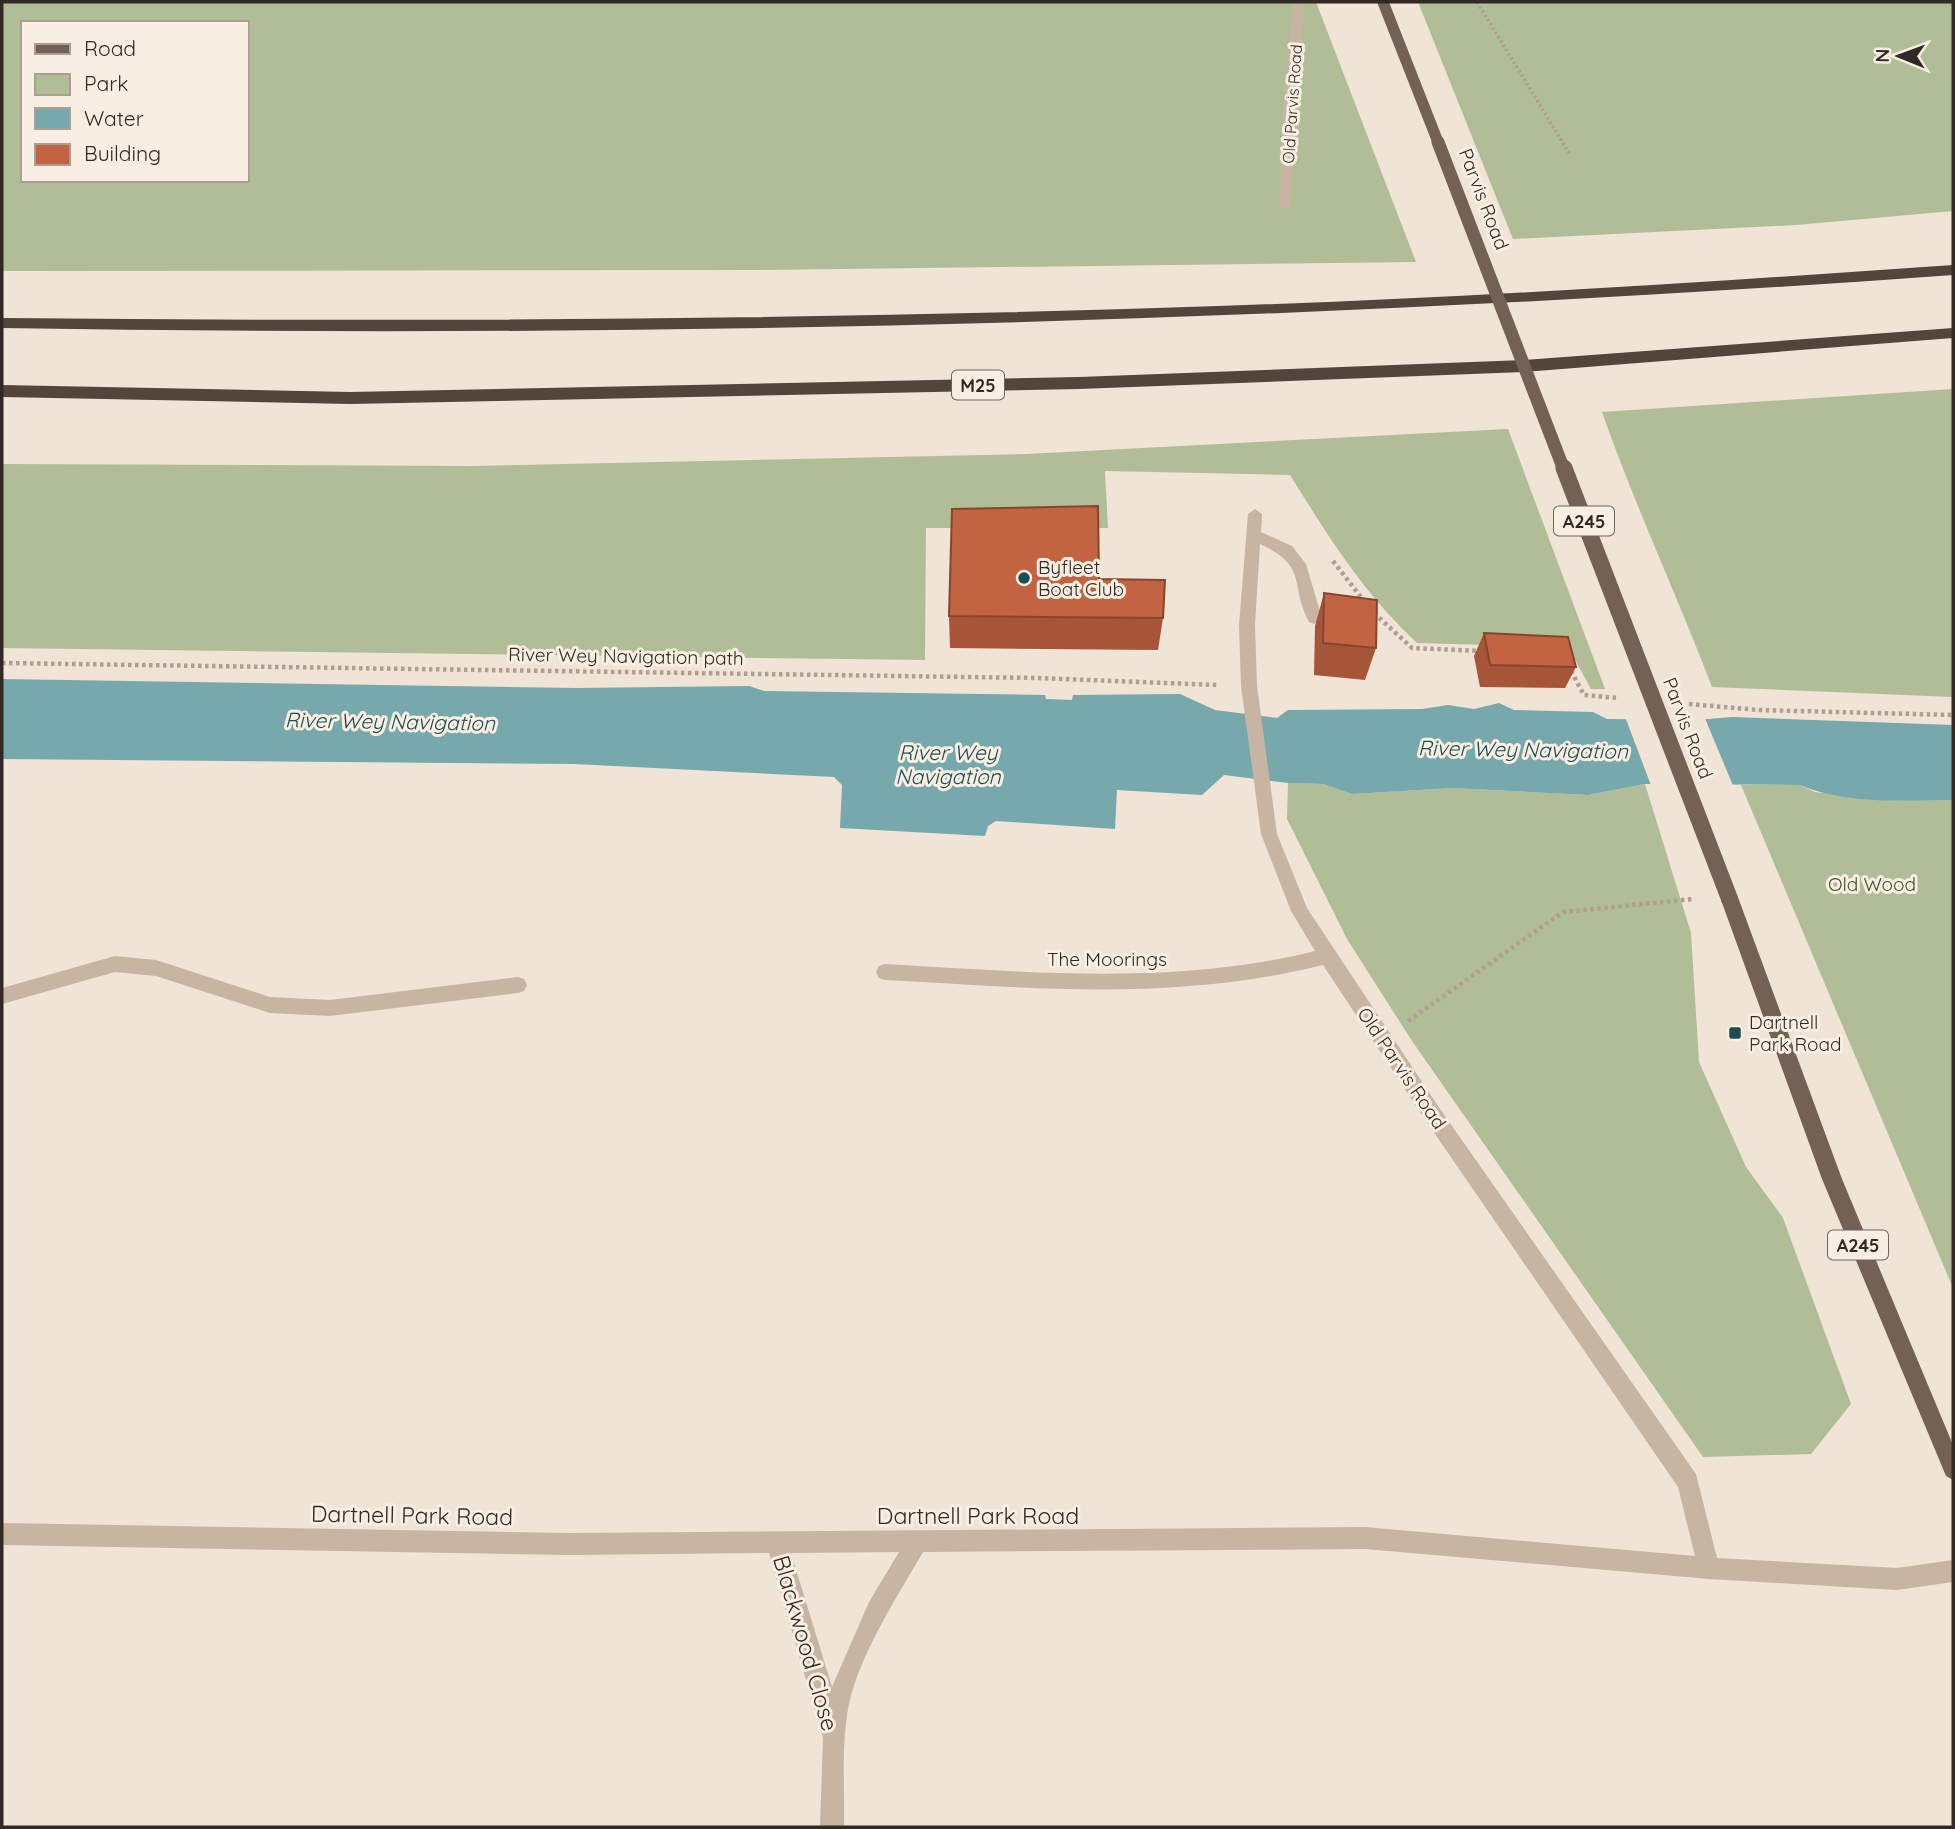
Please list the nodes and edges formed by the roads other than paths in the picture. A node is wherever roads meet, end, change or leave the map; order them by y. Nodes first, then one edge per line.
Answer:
1 (1298, 2) edge
2 (1383, 2) edge
3 (1286, 206) dead end
4 (1953, 270) edge
5 (2, 323) edge
6 (1953, 333) edge
7 (2, 391) edge
8 (1255, 514) dead end
9 (1254, 535) junction
10 (1314, 618) dead end
11 (1326, 956) junction
12 (885, 972) dead end
13 (518, 985) dead end
14 (2, 996) edge
15 (1953, 1469) edge
16 (2, 1534) edge
17 (917, 1542) junction
18 (777, 1543) junction
19 (1709, 1568) junction
20 (1953, 1571) edge
21 (834, 1742) junction
22 (832, 1827) edge

1 - 3 street, Old Parvis Road
2 - 15 main road, Parvis Road / A245, bridge
4 - 5 highway
6 - 7 highway, M25
8 - 9 street, Old Parvis Road
9 - 10 street
9 - 11 street, Old Parvis Road
11 - 12 street, The Moorings
11 - 19 street, Old Parvis Road
13 - 14 street
16 - 18 street, Dartnell Park Road
17 - 18 street, Dartnell Park Road
17 - 19 street, Dartnell Park Road
17 - 21 street, Blackwood Close
18 - 21 street, Blackwood Close
19 - 20 street, Dartnell Park Road
21 - 22 street, Blackwood Close

